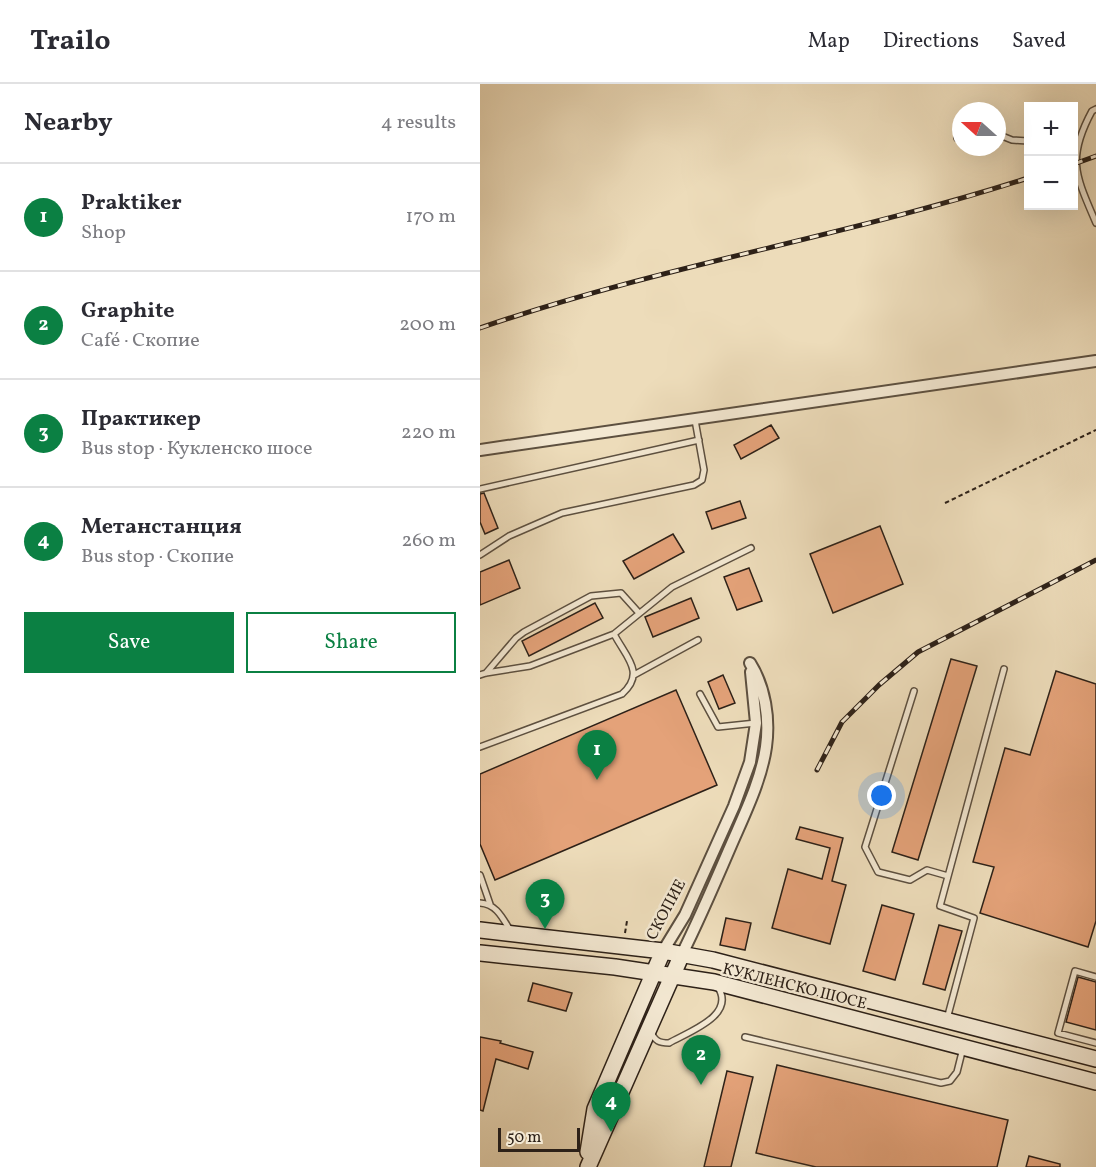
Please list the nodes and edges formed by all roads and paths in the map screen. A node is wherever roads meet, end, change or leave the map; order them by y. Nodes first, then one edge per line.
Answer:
1 (1096, 109) edge
2 (1078, 132) edge
3 (1006, 138) edge
4 (1024, 141) edge
5 (1076, 156) edge
6 (1096, 223) edge
7 (1096, 361) edge
8 (694, 418) junction
9 (1096, 430) edge
10 (699, 440) junction
11 (480, 450) edge
12 (480, 489) edge
13 (945, 502) dead end
14 (751, 548) dead end
15 (480, 554) edge
16 (639, 613) junction
17 (614, 634) junction
18 (698, 640) dead end
19 (750, 663) dead end
20 (1004, 669) dead end
21 (483, 674) edge
22 (634, 675) junction
23 (914, 691) dead end
24 (700, 694) dead end
25 (761, 724) junction
26 (480, 747) edge
27 (727, 820) junction
28 (739, 827) junction
29 (480, 875) edge
30 (948, 876) junction
31 (480, 903) edge
32 (490, 904) junction
33 (627, 921) dead end
34 (480, 930) edge
35 (513, 933) junction
36 (625, 939) dead end
37 (663, 951) junction
38 (480, 953) edge
39 (682, 954) junction
40 (653, 973) junction
41 (673, 975) junction
42 (1096, 977) edge
43 (714, 982) junction
44 (656, 1013) junction
45 (947, 1021) junction
46 (745, 1037) dead end
47 (1096, 1043) edge
48 (964, 1046) junction
49 (1096, 1059) edge
50 (1096, 1082) edge
51 (587, 1167) edge

1 - 2 lane
3 - 4 lane
5 - 6 lane
7 - 8 street
8 - 10 lane
8 - 11 street
9 - 13 path
10 - 12 lane
10 - 15 lane
14 - 16 lane
16 - 17 lane
16 - 21 lane
17 - 21 lane
17 - 22 lane
18 - 22 lane
19 - 25 street, СКОПИЕ
20 - 30 lane
22 - 26 lane
23 - 30 lane
24 - 25 lane
25 - 27 street, СКОПИЕ
25 - 28 street
27 - 28 street
27 - 37 street, СКОПИЕ
28 - 39 street
29 - 32 lane
30 - 45 lane
31 - 32 lane
32 - 35 lane
33 - 36 path
34 - 35 main road, КУКЛЕНСКО ШОСЕ
35 - 37 main road, КУКЛЕНСКО ШОСЕ
37 - 39 main road, КУКЛЕНСКО ШОСЕ
37 - 40 main road, СКОПИЕ
38 - 40 main road, КУКЛЕНСКО ШОСЕ
39 - 41 main road, СКОПИЕ
39 - 45 main road, КУКЛЕНСКО ШОСЕ
40 - 41 main road, КУКЛЕНСКО ШОСЕ
40 - 51 main road, СКОПИЕ
41 - 43 main road, КУКЛЕНСКО ШОСЕ
41 - 44 main road, СКОПИЕ
42 - 47 lane
43 - 44 lane
43 - 48 main road, КУКЛЕНСКО ШОСЕ
44 - 51 main road, СКОПИЕ
45 - 49 main road, КУКЛЕНСКО ШОСЕ
46 - 48 lane
48 - 50 main road, КУКЛЕНСКО ШОСЕ

